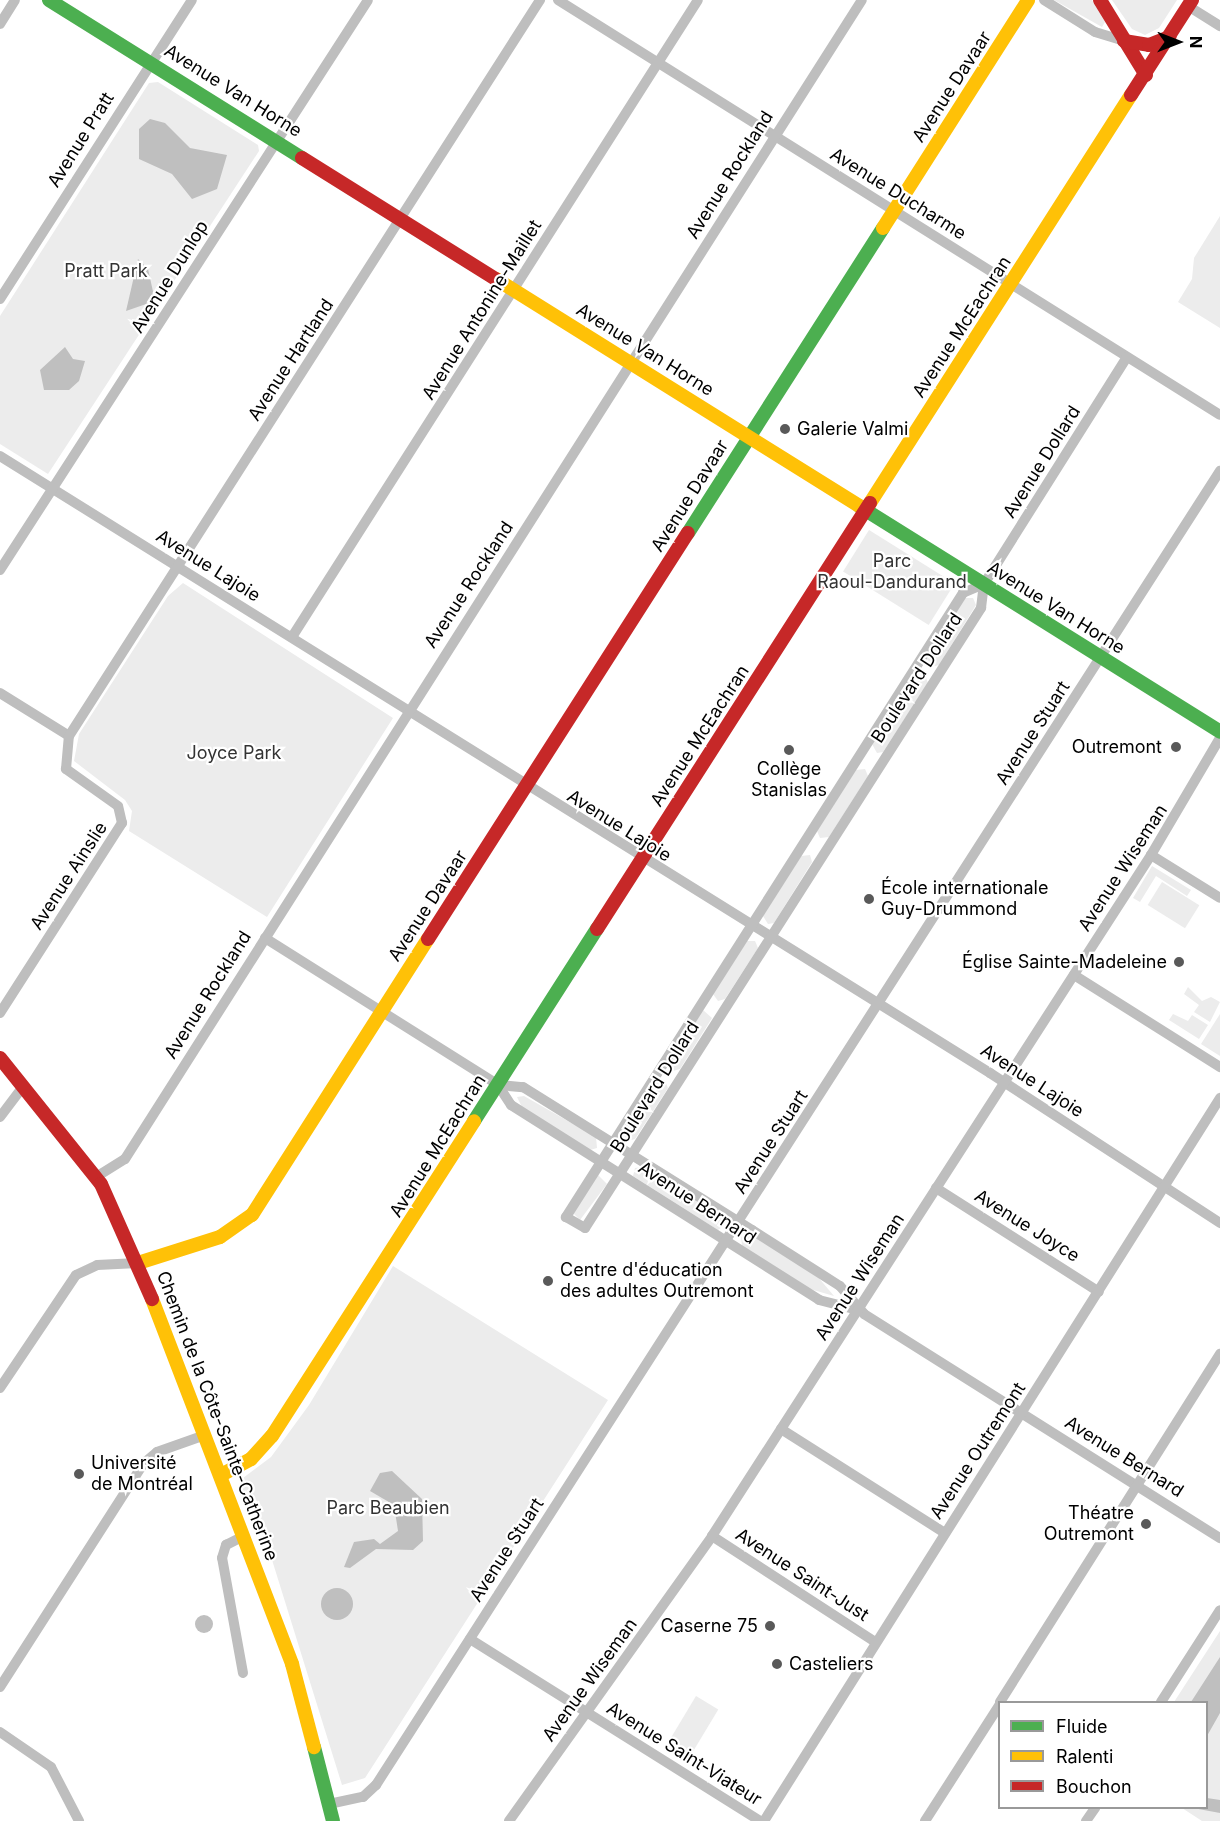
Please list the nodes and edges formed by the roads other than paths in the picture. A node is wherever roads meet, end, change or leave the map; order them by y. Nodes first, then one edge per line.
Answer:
1 (15, 0) edge
2 (49, 0) edge
3 (192, 0) edge
4 (368, 0) edge
5 (540, 0) edge
6 (558, 0) edge
7 (698, 0) edge
8 (862, 0) edge
9 (1028, 0) edge
10 (1044, 0) edge
11 (1100, 0) edge
12 (1190, 3) edge
13 (0, 24) edge
14 (1220, 26) edge
15 (1170, 37) junction
16 (1124, 41) junction
17 (153, 62) junction
18 (658, 62) junction
19 (1146, 75) junction
20 (776, 136) junction
21 (276, 140) junction
22 (894, 210) junction
23 (401, 218) junction
24 (1010, 284) junction
25 (514, 289) junction
26 (0, 299) edge
27 (1127, 357) junction
28 (632, 363) junction
29 (1220, 415) edge
30 (749, 436) junction
31 (0, 456) edge
32 (1220, 471) edge
33 (53, 489) junction
34 (866, 510) junction
35 (179, 568) junction
36 (0, 570) edge
37 (984, 584) junction
38 (292, 637) junction
39 (1101, 658) junction
40 (0, 693) edge
41 (408, 713) junction
42 (1220, 732) edge
43 (69, 736) junction
44 (1220, 738) edge
45 (526, 787) junction
46 (1151, 855) junction
47 (642, 860) junction
48 (1220, 898) edge
49 (751, 927) junction
50 (265, 938) junction
51 (770, 938) junction
52 (1074, 975) junction
53 (879, 1005) junction
54 (382, 1012) junction
55 (0, 1013) edge
56 (0, 1058) edge
57 (1220, 1067) edge
58 (1004, 1083) junction
59 (498, 1084) junction
60 (23, 1087) junction
61 (1220, 1098) edge
62 (0, 1117) edge
63 (612, 1143) junction
64 (631, 1155) junction
65 (601, 1162) junction
66 (620, 1173) junction
67 (96, 1177) junction
68 (1165, 1186) junction
69 (936, 1188) junction
70 (739, 1223) junction
71 (1220, 1223) edge
72 (727, 1240) junction
73 (138, 1263) junction
74 (1099, 1292) junction
75 (858, 1310) junction
76 (1220, 1354) edge
77 (0, 1388) edge
78 (1022, 1413) junction
79 (782, 1429) junction
80 (205, 1435) junction
81 (221, 1475) junction
82 (1137, 1485) junction
83 (945, 1533) junction
84 (244, 1536) junction
85 (712, 1536) junction
86 (1220, 1538) edge
87 (1220, 1610) edge
88 (470, 1639) junction
89 (875, 1642) junction
90 (243, 1673) dead end
91 (0, 1687) edge
92 (1001, 1701) edge
93 (1162, 1701) edge
94 (998, 1706) edge
95 (587, 1713) junction
96 (0, 1732) edge
97 (329, 1804) junction
98 (79, 1821) edge
99 (333, 1821) edge
100 (508, 1821) edge
101 (762, 1821) edge
102 (925, 1821) edge

1 - 13 street
2 - 17 street, Avenue Van Horne
3 - 17 street, Avenue Pratt
4 - 21 street, Avenue Dunlop
5 - 23 street, Avenue Hartland
6 - 18 street, Avenue Ducharme
7 - 18 street, Avenue Antonine-Maillet
8 - 20 street, Avenue Rockland
9 - 22 street, Avenue Davaar
10 - 16 street
11 - 16 street
12 - 14 street
12 - 15 street, Avenue McEachran
15 - 16 street
15 - 19 street, Avenue McEachran
16 - 19 street
17 - 21 street, Avenue Van Horne
17 - 26 street, Avenue Pratt
18 - 20 street, Avenue Ducharme
18 - 25 street, Avenue Antonine-Maillet
19 - 24 street, Avenue McEachran
20 - 22 street, Avenue Ducharme
20 - 28 street, Avenue Rockland
21 - 23 street, Avenue Van Horne
21 - 33 street, Avenue Dunlop
22 - 24 street, Avenue Ducharme
22 - 30 street, Avenue Davaar
23 - 25 street, Avenue Van Horne
23 - 35 street, Avenue Hartland
24 - 27 street, Avenue Ducharme
24 - 34 street, Avenue McEachran
25 - 28 street, Avenue Van Horne
25 - 38 street, Avenue Antonine-Maillet
27 - 29 street, Avenue Ducharme
27 - 37 street, Avenue Dollard
28 - 30 street, Avenue Van Horne
28 - 41 street, Avenue Rockland
30 - 34 street, Avenue Van Horne
30 - 45 street, Avenue Davaar
31 - 33 street, Avenue Lajoie
32 - 39 street, Avenue Stuart
33 - 35 street, Avenue Lajoie
33 - 36 street, Avenue Dunlop
34 - 37 street, Avenue Van Horne
34 - 47 street, Avenue McEachran
35 - 38 street, Avenue Lajoie
35 - 43 street, Avenue Hartland
37 - 39 street, Avenue Van Horne
37 - 49 street, Boulevard Dollard
37 - 51 street, Boulevard Dollard
38 - 41 street, Avenue Lajoie
39 - 42 street, Avenue Van Horne
39 - 53 street, Avenue Stuart
40 - 43 street
41 - 45 street, Avenue Lajoie
41 - 50 street, Avenue Rockland
43 - 55 street, Avenue Ainslie
44 - 46 street, Avenue Wiseman
45 - 47 street, Avenue Lajoie
45 - 54 street, Avenue Davaar
46 - 48 street
46 - 52 street, Avenue Wiseman
47 - 49 street, Avenue Lajoie
47 - 59 street, Avenue McEachran
49 - 51 street, Avenue Lajoie
49 - 63 street, Boulevard Dollard
50 - 54 street
50 - 67 street, Avenue Rockland
51 - 53 street, Avenue Lajoie
51 - 64 street, Boulevard Dollard
52 - 57 street
52 - 58 street, Avenue Wiseman
53 - 58 street, Avenue Lajoie
53 - 70 street, Avenue Stuart
54 - 59 street
54 - 73 street, Avenue Davaar
56 - 60 street, Chemin de la Côte-Sainte-Catherine
58 - 68 street, Avenue Lajoie
58 - 69 street, Avenue Wiseman
59 - 63 street, Avenue Bernard
59 - 65 street, Avenue Bernard
59 - 81 street, Avenue McEachran
60 - 62 street
60 - 67 street, Chemin de la Côte-Sainte-Catherine
61 - 68 street, Avenue Outremont
63 - 64 street, Avenue Bernard
63 - 65 street, Boulevard Dollard
64 - 66 street, Boulevard Dollard
64 - 70 street, Avenue Bernard
65 - 66 street, Avenue Bernard
65 - 66 street, Boulevard Dollard
66 - 72 street, Avenue Bernard
67 - 73 street, Chemin de la Côte-Sainte-Catherine
68 - 71 street, Avenue Lajoie
68 - 74 street, Avenue Outremont
69 - 74 street, Avenue Joyce
69 - 75 street, Avenue Wiseman
70 - 72 street, Avenue Stuart
70 - 75 street, Avenue Bernard
72 - 75 street, Avenue Bernard
72 - 88 street, Avenue Stuart
73 - 77 street
73 - 80 street, Chemin de la Côte-Sainte-Catherine
74 - 78 street, Avenue Outremont
75 - 78 street, Avenue Bernard
75 - 79 street, Avenue Wiseman
76 - 82 street
78 - 82 street, Avenue Bernard
78 - 83 street, Avenue Outremont
79 - 83 street
79 - 85 street, Avenue Wiseman
80 - 81 street, Chemin de la Côte-Sainte-Catherine
80 - 91 street
81 - 84 street, Chemin de la Côte-Sainte-Catherine
82 - 86 street, Avenue Bernard
82 - 92 street
83 - 89 street, Avenue Outremont
84 - 90 street
84 - 97 street, Chemin de la Côte-Sainte-Catherine
85 - 89 street, Avenue Saint-Just
85 - 95 street, Avenue Wiseman
87 - 93 street
88 - 95 street, Avenue Saint-Viateur
88 - 97 street, Avenue Stuart
89 - 101 street, Avenue Outremont
94 - 102 street
95 - 100 street, Avenue Wiseman
95 - 101 street, Avenue Saint-Viateur
96 - 98 street
97 - 99 street, Chemin de la Côte-Sainte-Catherine

